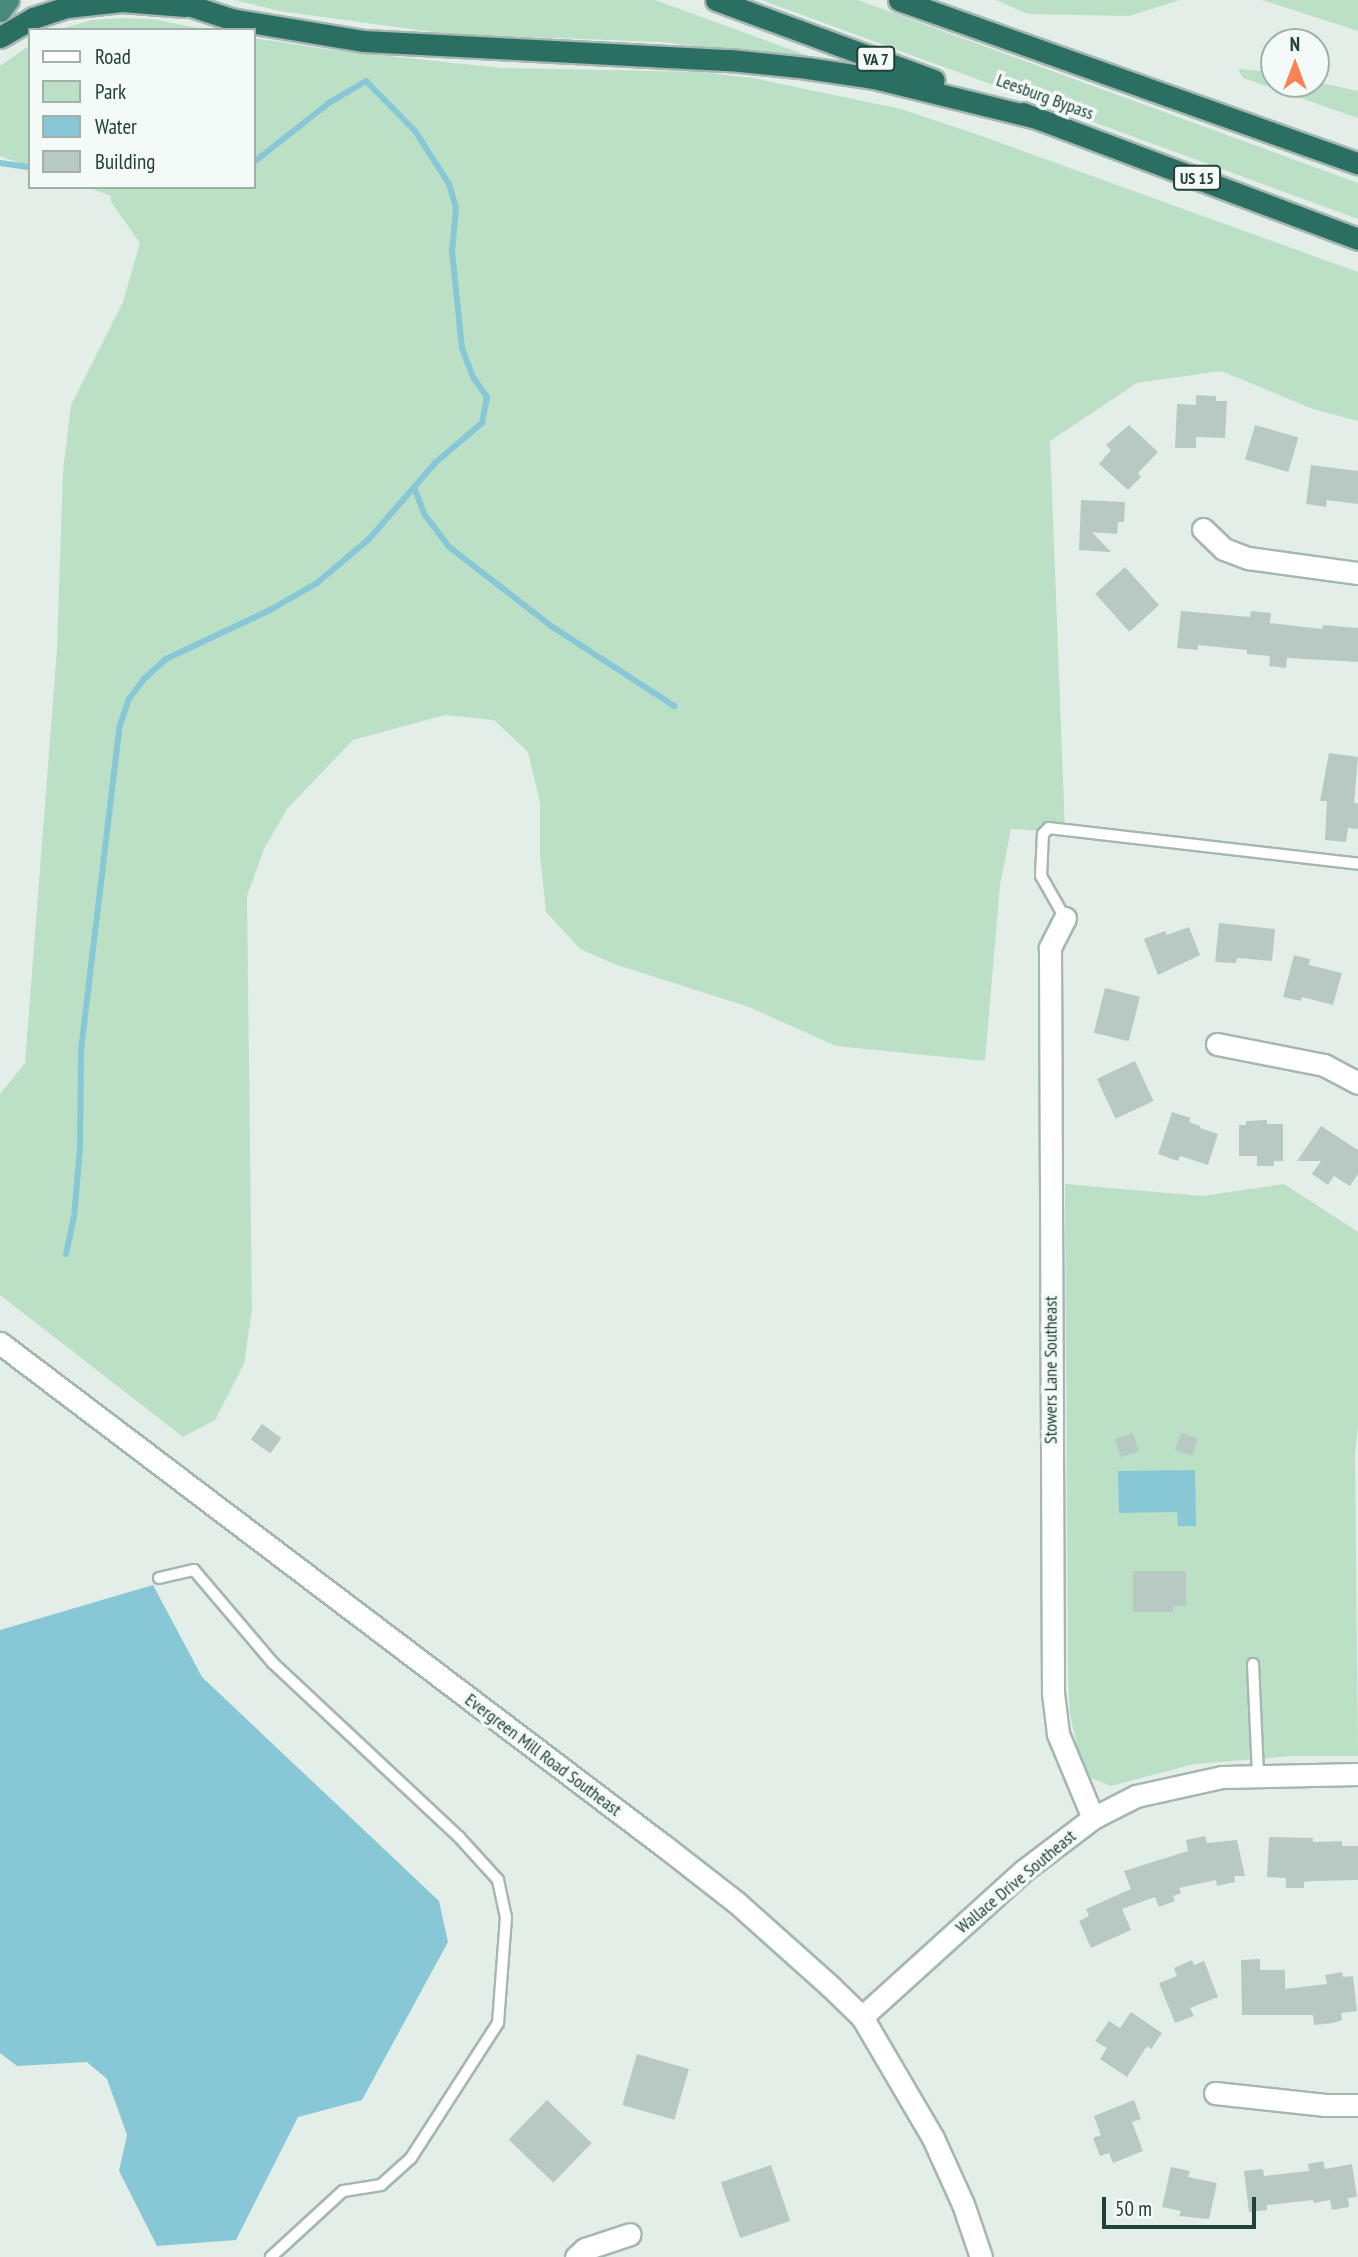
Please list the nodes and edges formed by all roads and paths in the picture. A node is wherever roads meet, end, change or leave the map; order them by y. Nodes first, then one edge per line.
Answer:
1 (8, 0) edge
2 (716, 0) edge
3 (899, 0) edge
4 (944, 0) edge
5 (179, 3) edge
6 (0, 10) edge
7 (0, 37) edge
8 (1055, 53) junction
9 (1037, 118) junction
10 (1358, 163) edge
11 (1358, 239) edge
12 (1203, 529) dead end
13 (1358, 573) edge
14 (1358, 864) edge
15 (1065, 918) joint
16 (1217, 1044) dead end
17 (1358, 1083) edge
18 (0, 1342) edge
19 (159, 1578) dead end
20 (1253, 1664) dead end
21 (1258, 1774) junction
22 (1358, 1774) edge
23 (1093, 1818) junction
24 (862, 2017) junction
25 (1215, 2093) dead end
26 (1358, 2105) edge
27 (630, 2234) dead end
28 (271, 2257) edge
29 (576, 2257) edge
30 (981, 2257) edge

1 - 6 highway
2 - 9 highway, Leesburg Bypass / VA 7
3 - 8 highway
4 - 8 highway
5 - 7 highway
5 - 9 highway
8 - 10 highway
9 - 11 highway, Leesburg Bypass / US 15
12 - 13 street
14 - 15 lane
15 - 23 street, Stowers Lane Southeast
16 - 17 street
18 - 24 street, Evergreen Mill Road Southeast
19 - 28 lane
20 - 21 lane
21 - 22 street, Wallace Drive Southeast
21 - 23 street, Wallace Drive Southeast
23 - 24 street, Wallace Drive Southeast
24 - 30 street, Evergreen Mill Road Southeast
25 - 26 street
27 - 29 street

